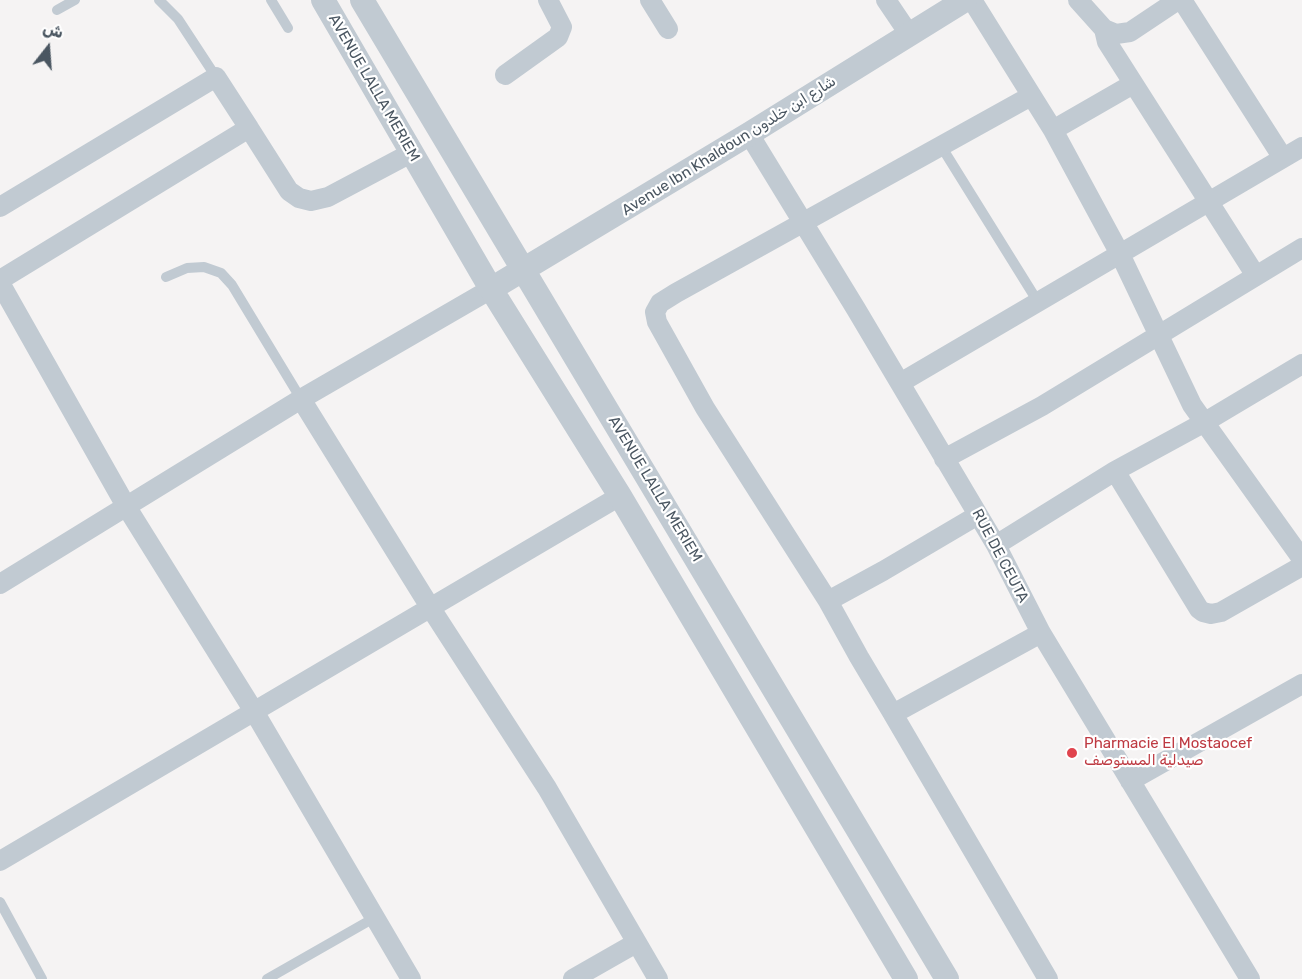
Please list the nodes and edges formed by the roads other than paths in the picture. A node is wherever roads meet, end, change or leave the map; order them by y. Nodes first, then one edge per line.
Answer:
1 (75, 0) edge
2 (159, 0) edge
3 (271, 0) edge
4 (322, 0) edge
5 (362, 0) edge
6 (548, 0) edge
7 (650, 0) edge
8 (886, 0) edge
9 (965, 0) edge
10 (972, 0) edge
11 (1078, 0) edge
12 (1180, 0) edge
13 (57, 10) dead end
14 (288, 28) dead end
15 (668, 29) dead end
16 (1104, 29) junction
17 (909, 34) junction
18 (505, 75) dead end
19 (216, 77) junction
20 (1132, 84) junction
21 (1031, 96) junction
22 (249, 128) junction
23 (1053, 130) junction
24 (749, 134) junction
25 (941, 146) junction
26 (1302, 147) edge
27 (411, 153) junction
28 (1283, 158) junction
29 (1207, 203) junction
30 (0, 207) edge
31 (804, 223) junction
32 (1302, 248) edge
33 (1120, 254) junction
34 (523, 268) junction
35 (1256, 276) junction
36 (166, 277) dead end
37 (0, 281) edge
38 (491, 289) junction
39 (1038, 302) junction
40 (1157, 334) junction
41 (1302, 364) edge
42 (900, 383) junction
43 (301, 399) junction
44 (1205, 422) junction
45 (944, 459) junction
46 (1115, 471) junction
47 (620, 496) junction
48 (126, 506) junction
49 (978, 514) junction
50 (996, 545) junction
51 (1302, 560) edge
52 (1302, 566) edge
53 (0, 584) edge
54 (828, 601) junction
55 (430, 607) junction
56 (1041, 633) junction
57 (1302, 684) edge
58 (255, 713) junction
59 (893, 714) junction
60 (1130, 781) junction
61 (0, 861) edge
62 (0, 902) edge
63 (374, 918) junction
64 (636, 943) junction
65 (42, 979) edge
66 (267, 979) edge
67 (411, 979) edge
68 (573, 979) edge
69 (657, 979) edge
70 (906, 979) edge
71 (947, 979) edge
72 (1048, 979) edge
73 (1250, 979) edge

1 - 13 lane
2 - 19 lane
3 - 14 lane
4 - 27 street, AVENUE LALLA MERIEM
5 - 34 street, AVENUE LALLA MERIEM
6 - 18 street
7 - 15 street
8 - 17 street
9 - 17 street, Avenue Ibn Khaldoun شارع ابن خلدون
10 - 21 street
11 - 16 street
12 - 16 street
12 - 28 street
16 - 20 street
17 - 24 street, Avenue Ibn Khaldoun شارع ابن خلدون
19 - 22 street
19 - 30 street
20 - 23 street
20 - 29 street
21 - 23 street
21 - 25 street
22 - 27 street
22 - 37 street
23 - 33 street
24 - 31 street, RUE DE CEUTA
24 - 34 street, Avenue Ibn Khaldoun شارع ابن خلدون
25 - 31 street
25 - 39 lane
26 - 28 street
27 - 38 street, AVENUE LALLA MERIEM
28 - 29 street
29 - 33 street
29 - 35 street
31 - 42 street, RUE DE CEUTA
31 - 54 street
32 - 35 street
33 - 39 street
33 - 40 street
34 - 38 street, Avenue Ibn Khaldoun شارع ابن خلدون
34 - 71 street, AVENUE LALLA MERIEM
35 - 40 street
36 - 43 lane
37 - 48 street
38 - 43 street
38 - 47 street, AVENUE LALLA MERIEM
39 - 42 street
40 - 44 street
40 - 45 street
41 - 44 street
42 - 45 street, RUE DE CEUTA
43 - 48 street
43 - 55 street
44 - 46 street
44 - 51 street
45 - 49 street, RUE DE CEUTA
46 - 50 street
46 - 52 street
47 - 55 street
47 - 70 street, AVENUE LALLA MERIEM
48 - 53 street
48 - 58 street
49 - 50 street, RUE DE CEUTA
49 - 54 street
50 - 56 street, RUE DE CEUTA
54 - 59 street
55 - 58 street
55 - 64 street
56 - 59 street
56 - 60 street, RUE DE CEUTA
57 - 60 street
58 - 61 street
58 - 63 street
59 - 72 street
60 - 73 street, RUE DE CEUTA
62 - 65 lane
63 - 66 lane
63 - 67 street
64 - 68 street
64 - 69 street

